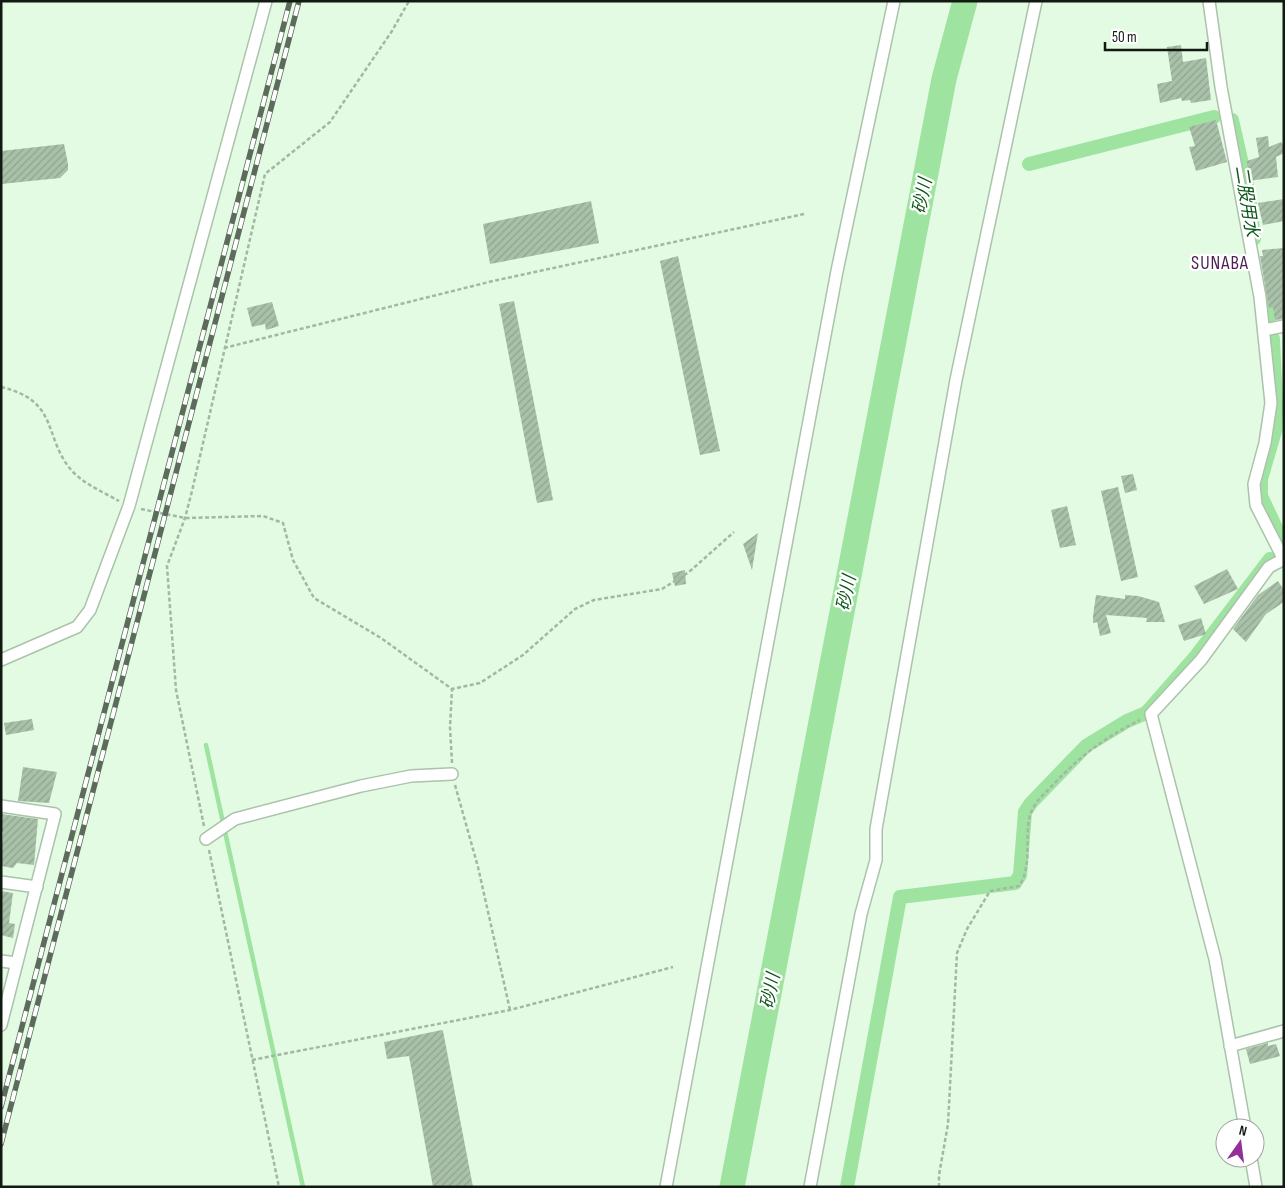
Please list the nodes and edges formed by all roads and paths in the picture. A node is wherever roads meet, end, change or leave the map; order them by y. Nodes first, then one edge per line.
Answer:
1 (266, 1) edge
2 (408, 1) edge
3 (894, 1) edge
4 (1036, 1) edge
5 (1210, 1) edge
6 (804, 214) dead end
7 (1284, 326) edge
8 (1264, 330) junction
9 (224, 348) junction
10 (1, 387) edge
11 (129, 506) junction
12 (185, 518) junction
13 (734, 532) dead end
14 (1284, 560) edge
15 (1, 660) edge
16 (452, 689) junction
17 (1151, 714) junction
18 (452, 774) junction
19 (1, 806) edge
20 (206, 838) junction
21 (1, 882) edge
22 (37, 887) junction
23 (1, 961) edge
24 (17, 964) junction
25 (673, 967) dead end
26 (510, 1010) junction
27 (1, 1025) edge
28 (1284, 1030) edge
29 (1230, 1046) junction
30 (252, 1060) junction
31 (1243, 1118) edge
32 (1253, 1168) edge
33 (279, 1187) edge
34 (666, 1187) edge
35 (810, 1187) edge
36 (939, 1187) edge
37 (1256, 1187) edge

1 - 11 street
2 - 9 path
3 - 34 street
4 - 35 street
5 - 8 street
6 - 9 path
7 - 8 street
8 - 14 street
9 - 12 path
10 - 11 path
11 - 12 path
11 - 15 street
12 - 16 path
12 - 20 path
13 - 16 path
14 - 17 street
16 - 18 path
17 - 29 street
17 - 36 path
18 - 20 street
18 - 26 path
19 - 22 street
20 - 30 path
21 - 22 street
22 - 24 street
23 - 24 street
24 - 27 street
25 - 26 path
26 - 30 path
28 - 29 street
29 - 31 street
30 - 33 path
32 - 37 street

